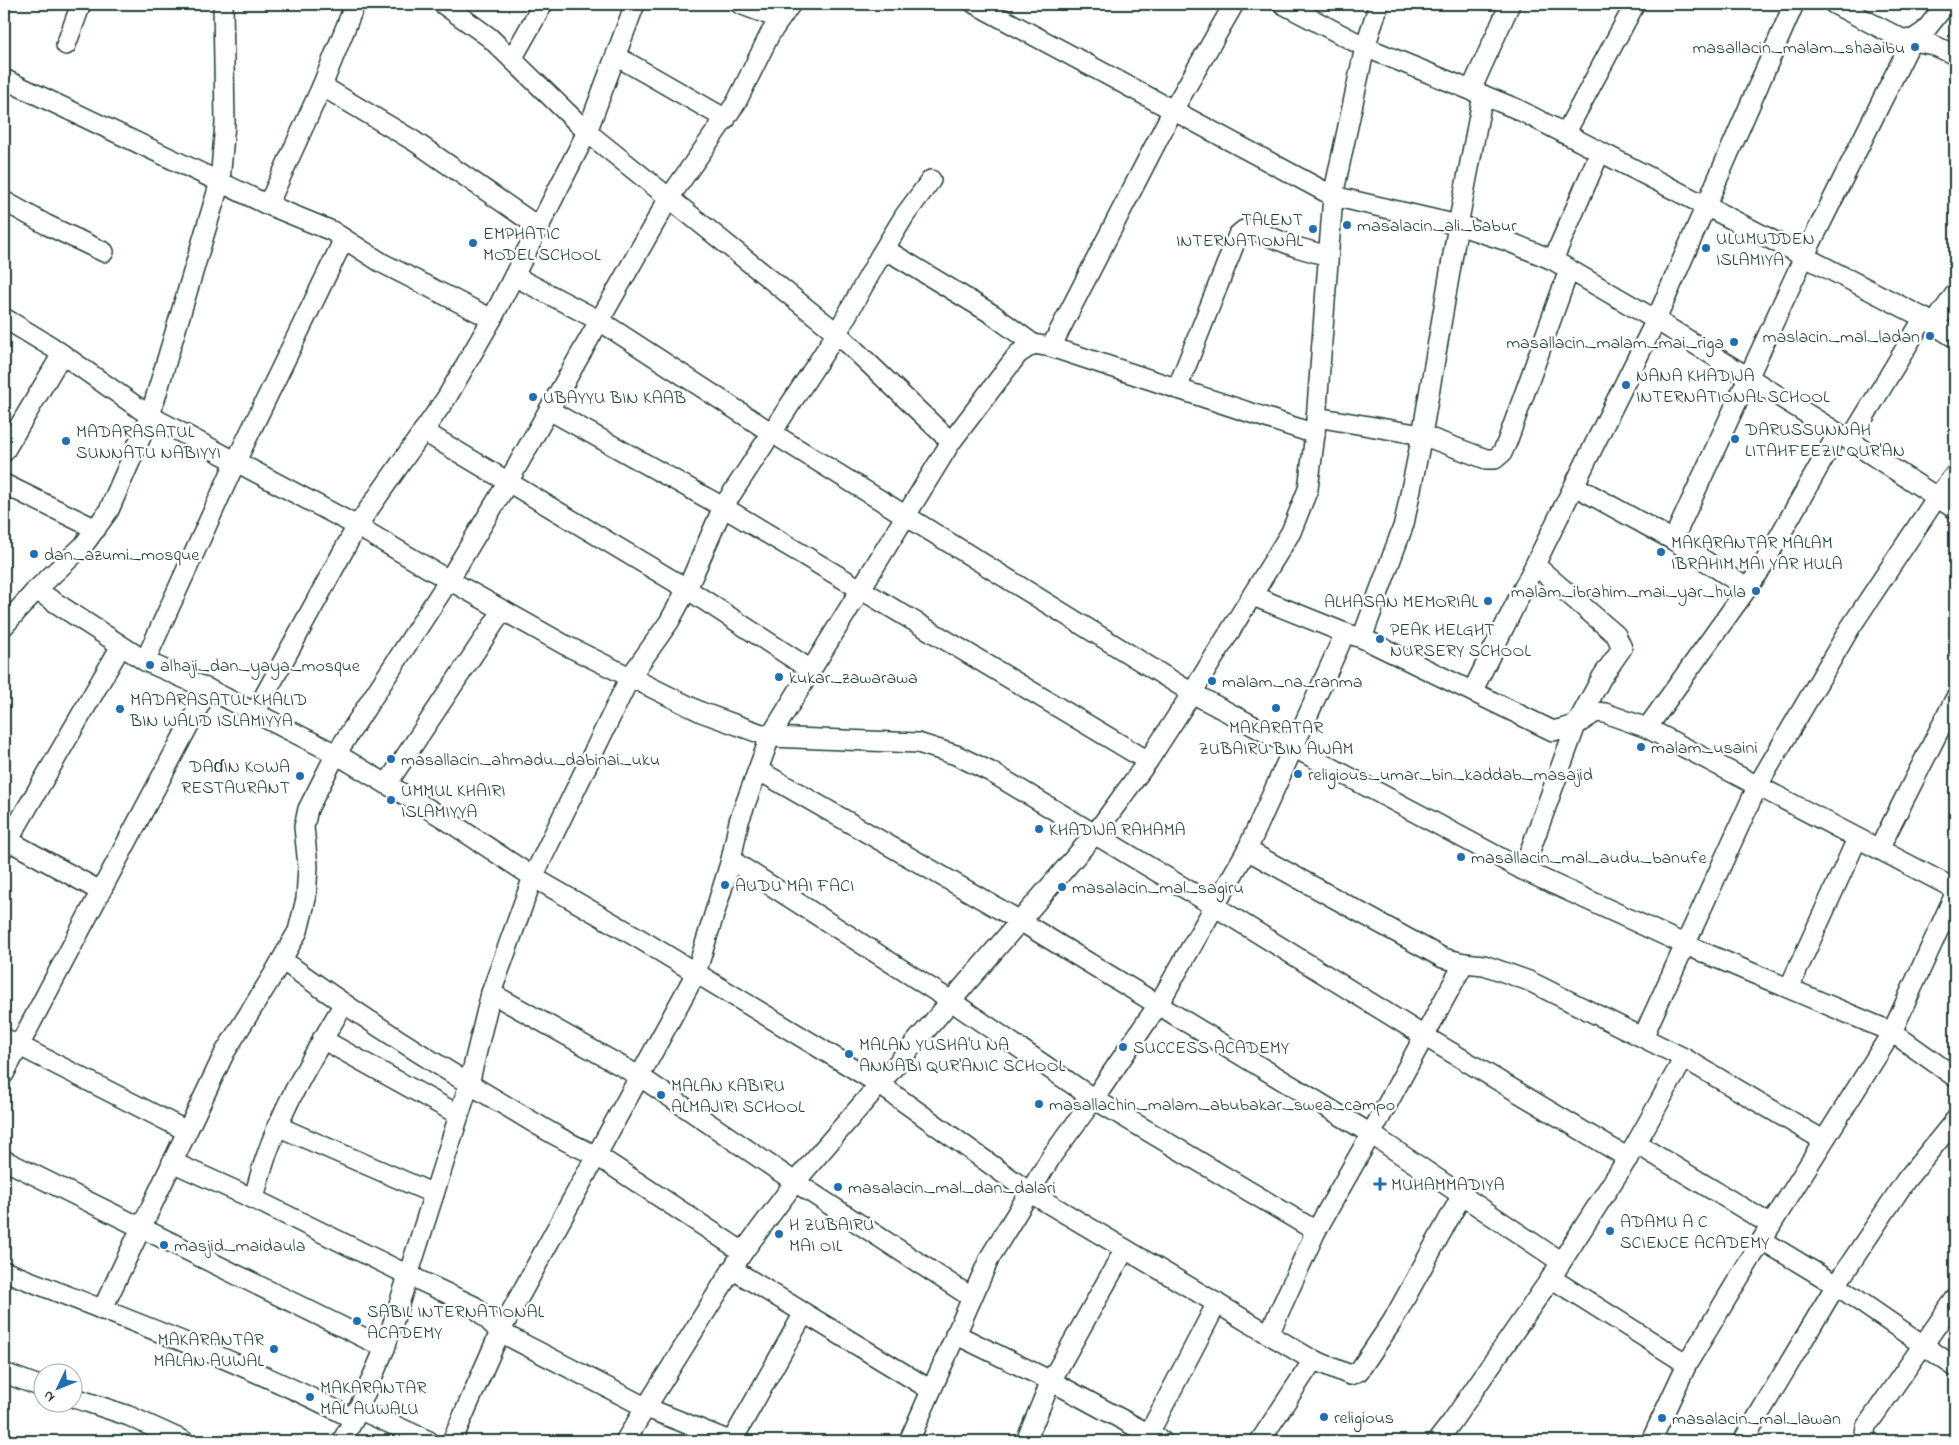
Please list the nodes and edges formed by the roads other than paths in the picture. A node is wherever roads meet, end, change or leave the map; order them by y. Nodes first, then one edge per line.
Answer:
1 (81, 4) edge
2 (223, 4) edge
3 (355, 4) edge
4 (443, 4) edge
5 (542, 4) edge
6 (635, 4) edge
7 (740, 4) edge
8 (791, 4) edge
9 (975, 4) edge
10 (1234, 4) edge
11 (1283, 4) edge
12 (1379, 4) edge
13 (1510, 4) edge
14 (1635, 4) edge
15 (1794, 4) edge
16 (1946, 4) edge
17 (1842, 6) edge
18 (780, 19) junction
19 (1912, 40) junction
20 (66, 45) dead end
21 (1365, 47) junction
22 (1955, 55) edge
23 (616, 56) junction
24 (512, 59) junction
25 (4, 79) edge
26 (322, 86) junction
27 (1477, 92) junction
28 (1173, 110) junction
29 (726, 119) junction
30 (587, 132) junction
31 (1565, 134) junction
32 (1600, 152) junction
33 (931, 180) dead end
34 (220, 182) junction
35 (1333, 196) junction
36 (669, 198) junction
37 (4, 201) edge
38 (266, 204) junction
39 (1705, 206) junction
40 (1458, 225) junction
41 (540, 228) junction
42 (344, 239) junction
43 (104, 252) dead end
44 (880, 256) junction
45 (1328, 256) junction
46 (1804, 257) junction
47 (1553, 260) junction
48 (1569, 270) junction
49 (514, 276) junction
50 (1955, 294) edge
51 (4, 318) edge
52 (492, 319) junction
53 (1656, 320) junction
54 (600, 321) junction
55 (1929, 321) junction
56 (837, 333) junction
57 (1955, 338) edge
58 (1042, 346) junction
59 (62, 354) junction
60 (1749, 378) junction
61 (1177, 389) junction
62 (549, 410) junction
63 (150, 416) junction
64 (1316, 425) junction
65 (423, 431) junction
66 (772, 434) junction
67 (1422, 435) junction
68 (1844, 437) junction
69 (951, 442) junction
70 (4, 452) edge
71 (236, 461) junction
72 (1955, 474) edge
73 (508, 482) junction
74 (4, 484) edge
75 (1575, 486) junction
76 (1937, 497) junction
77 (723, 507) junction
78 (1955, 509) edge
79 (906, 517) junction
80 (357, 526) junction
81 (96, 529) junction
82 (1673, 540) junction
83 (1535, 565) junction
84 (449, 580) junction
85 (1747, 588) junction
86 (687, 589) junction
87 (36, 590) junction
88 (860, 590) junction
89 (1253, 596) junction
90 (503, 610) junction
91 (4, 626) edge
92 (1354, 635) junction
93 (120, 646) junction
94 (146, 661) junction
95 (811, 670) junction
96 (630, 677) junction
97 (208, 689) junction
98 (1473, 690) junction
99 (1192, 693) junction
100 (1955, 699) edge
101 (255, 713) junction
102 (1576, 725) junction
103 (1647, 728) junction
104 (770, 736) junction
105 (1293, 748) junction
106 (336, 754) junction
107 (1148, 761) junction
108 (758, 770) junction
109 (386, 784) junction
110 (1758, 785) junction
111 (1095, 834) junction
112 (1857, 839) junction
113 (5, 842) edge
114 (1879, 849) junction
115 (1247, 850) junction
116 (731, 860) junction
117 (1523, 870) junction
118 (533, 877) junction
119 (1955, 889) edge
120 (100, 891) junction
121 (1955, 894) edge
122 (1216, 906) junction
123 (1020, 921) junction
124 (1686, 945) junction
125 (282, 960) junction
126 (1464, 964) junction
127 (696, 973) junction
128 (1789, 988) junction
129 (492, 993) junction
130 (951, 1001) junction
131 (343, 1005) junction
132 (1158, 1005) junction
133 (1892, 1032) junction
134 (1424, 1036) junction
135 (1643, 1038) junction
136 (322, 1039) junction
137 (11, 1042) edge
138 (1684, 1058) junction
139 (4, 1074) edge
140 (639, 1076) junction
141 (1955, 1077) edge
142 (469, 1084) junction
143 (879, 1084) junction
144 (1094, 1099) junction
145 (459, 1116) junction
146 (1955, 1120) edge
147 (277, 1126) junction
148 (187, 1132) junction
149 (1371, 1134) junction
150 (1823, 1140) junction
151 (1632, 1151) junction
152 (596, 1155) junction
153 (4, 1160) edge
154 (172, 1162) junction
155 (795, 1182) junction
156 (1030, 1192) junction
157 (434, 1194) junction
158 (1462, 1196) junction
159 (254, 1199) junction
160 (140, 1229) junction
161 (1316, 1232) junction
162 (1766, 1232) junction
163 (1125, 1249) junction
164 (742, 1252) junction
165 (1561, 1262) junction
166 (732, 1269) junction
167 (4, 1271) edge
168 (408, 1275) junction
169 (1551, 1278) junction
170 (1836, 1285) junction
171 (971, 1297) junction
172 (1955, 1298) edge
173 (1217, 1303) junction
174 (102, 1310) junction
175 (804, 1313) junction
176 (500, 1332) junction
177 (955, 1334) junction
178 (1269, 1334) junction
179 (1922, 1345) junction
180 (385, 1348) junction
181 (1309, 1358) junction
182 (1687, 1364) junction
183 (1955, 1367) edge
184 (4, 1374) edge
185 (1051, 1381) junction
186 (32, 1384) edge
187 (931, 1390) junction
188 (82, 1400) edge
189 (647, 1408) junction
190 (356, 1414) junction
191 (1152, 1439) edge
192 (184, 1441) edge
193 (342, 1441) edge
194 (428, 1441) edge
195 (452, 1441) edge
196 (625, 1441) edge
197 (731, 1441) edge
198 (909, 1441) edge
199 (1026, 1441) edge
200 (1260, 1441) edge
201 (1439, 1441) edge
202 (1651, 1441) edge
203 (1743, 1441) edge
204 (1864, 1441) edge

1 - 20 street
2 - 34 street
3 - 26 street
4 - 24 street
5 - 24 street
6 - 23 street
7 - 18 street
8 - 18 street
9 - 28 street
10 - 28 street
11 - 21 street
12 - 21 street
13 - 27 street
14 - 31 street
15 - 39 street
16 - 19 street
17 - 19 street
18 - 29 street
19 - 22 street
19 - 46 street
21 - 27 street
21 - 35 street
23 - 29 street
23 - 30 street
24 - 30 street
25 - 34 street
26 - 38 street
26 - 41 street
27 - 31 street
27 - 40 street
28 - 35 street
28 - 58 street
29 - 36 street
30 - 36 street
30 - 41 street
31 - 32 street
32 - 39 street
32 - 47 street
33 - 44 street
34 - 38 street
34 - 63 street
35 - 40 street
35 - 45 street
36 - 54 street
36 - 56 street
37 - 43 street
38 - 42 street
39 - 46 street
39 - 53 street
40 - 47 street
40 - 67 street
41 - 49 street
42 - 52 street
42 - 71 street
44 - 56 street
44 - 58 street
45 - 61 street
45 - 64 street
46 - 55 street
46 - 60 street
47 - 48 street
48 - 53 street
48 - 67 street
49 - 52 street
49 - 54 street
50 - 55 street
51 - 59 street
52 - 65 street
53 - 60 street
53 - 75 street
54 - 62 street
54 - 66 street
55 - 57 street
55 - 68 street
56 - 66 street
56 - 69 street
58 - 61 street
58 - 69 street
59 - 63 street
59 - 70 street
60 - 68 street
60 - 82 street
61 - 64 street
62 - 73 street
62 - 77 street
63 - 71 street
63 - 81 street
64 - 67 street
64 - 89 street
65 - 73 street
65 - 80 street
66 - 77 street
66 - 79 street
67 - 92 street
68 - 76 street
68 - 85 street
69 - 79 street
71 - 80 street
71 - 94 street
72 - 76 street
73 - 84 street
73 - 86 street
74 - 81 street
75 - 82 street
75 - 83 street
76 - 78 street
76 - 110 street
77 - 86 street
77 - 88 street
79 - 88 street
79 - 99 street
80 - 84 street
80 - 101 street
81 - 87 street
82 - 85 street
83 - 98 street
83 - 102 street
84 - 90 street
84 - 106 street
85 - 103 street
86 - 95 street
86 - 96 street
87 - 91 street
87 - 93 street
88 - 95 street
88 - 107 street
89 - 92 street
89 - 99 street
90 - 96 street
90 - 109 street
92 - 98 street
92 - 105 street
93 - 94 street
93 - 113 street
94 - 97 street
95 - 104 street
96 - 104 street
96 - 118 street
97 - 101 street
97 - 120 street
98 - 102 street
99 - 105 street
99 - 107 street
100 - 114 street
101 - 106 street
102 - 103 street
102 - 117 street
103 - 110 street
104 - 108 street
104 - 111 street
105 - 115 street
105 - 117 street
106 - 109 street
106 - 125 street
107 - 111 street
108 - 116 street
108 - 123 street
109 - 118 street
110 - 112 street
110 - 124 street
111 - 122 street
111 - 123 street
112 - 114 street
112 - 128 street
113 - 120 street
114 - 119 street
115 - 122 street
115 - 126 street
116 - 127 street
116 - 130 street
117 - 124 street
118 - 127 street
118 - 129 street
120 - 137 street
121 - 133 street
122 - 132 street
122 - 134 street
123 - 130 street
123 - 132 street
124 - 128 street
124 - 135 street
125 - 131 street
125 - 148 street
126 - 134 street
126 - 135 street
127 - 140 street
127 - 143 street
128 - 133 street
129 - 140 street
129 - 142 street
130 - 143 street
130 - 144 street
131 - 136 street
131 - 142 street
132 - 144 street
132 - 149 street
133 - 141 street
133 - 150 street
134 - 149 street
134 - 151 street
135 - 138 street
136 - 145 street
136 - 147 street
137 - 139 street
137 - 148 street
138 - 150 street
138 - 151 street
140 - 152 street
140 - 155 street
142 - 145 street
142 - 152 street
143 - 155 street
143 - 156 street
144 - 156 street
144 - 161 street
145 - 157 street
146 - 170 street
147 - 157 street
147 - 159 street
148 - 154 street
149 - 158 street
149 - 161 street
150 - 162 street
151 - 162 street
151 - 165 street
152 - 164 street
152 - 176 street
153 - 160 street
154 - 159 street
154 - 160 street
155 - 164 street
155 - 171 street
156 - 163 street
156 - 171 street
157 - 168 street
158 - 165 street
158 - 181 street
159 - 168 street
160 - 174 street
160 - 180 street
161 - 178 street
162 - 170 street
162 - 182 street
163 - 173 street
163 - 185 street
164 - 166 street
165 - 169 street
166 - 175 street
166 - 189 street
167 - 174 street
168 - 176 street
168 - 180 street
169 - 182 street
169 - 201 street
170 - 179 street
170 - 203 street
171 - 177 street
172 - 179 street
173 - 178 street
173 - 191 street
174 - 190 street
175 - 187 street
175 - 197 street
176 - 189 street
176 - 195 street
177 - 185 street
177 - 187 street
178 - 181 street
179 - 183 street
179 - 204 street
180 - 190 street
181 - 200 street
182 - 202 street
184 - 186 street
185 - 191 street
185 - 199 street
187 - 198 street
188 - 192 street
189 - 196 street
189 - 197 street
190 - 193 street
190 - 194 street

